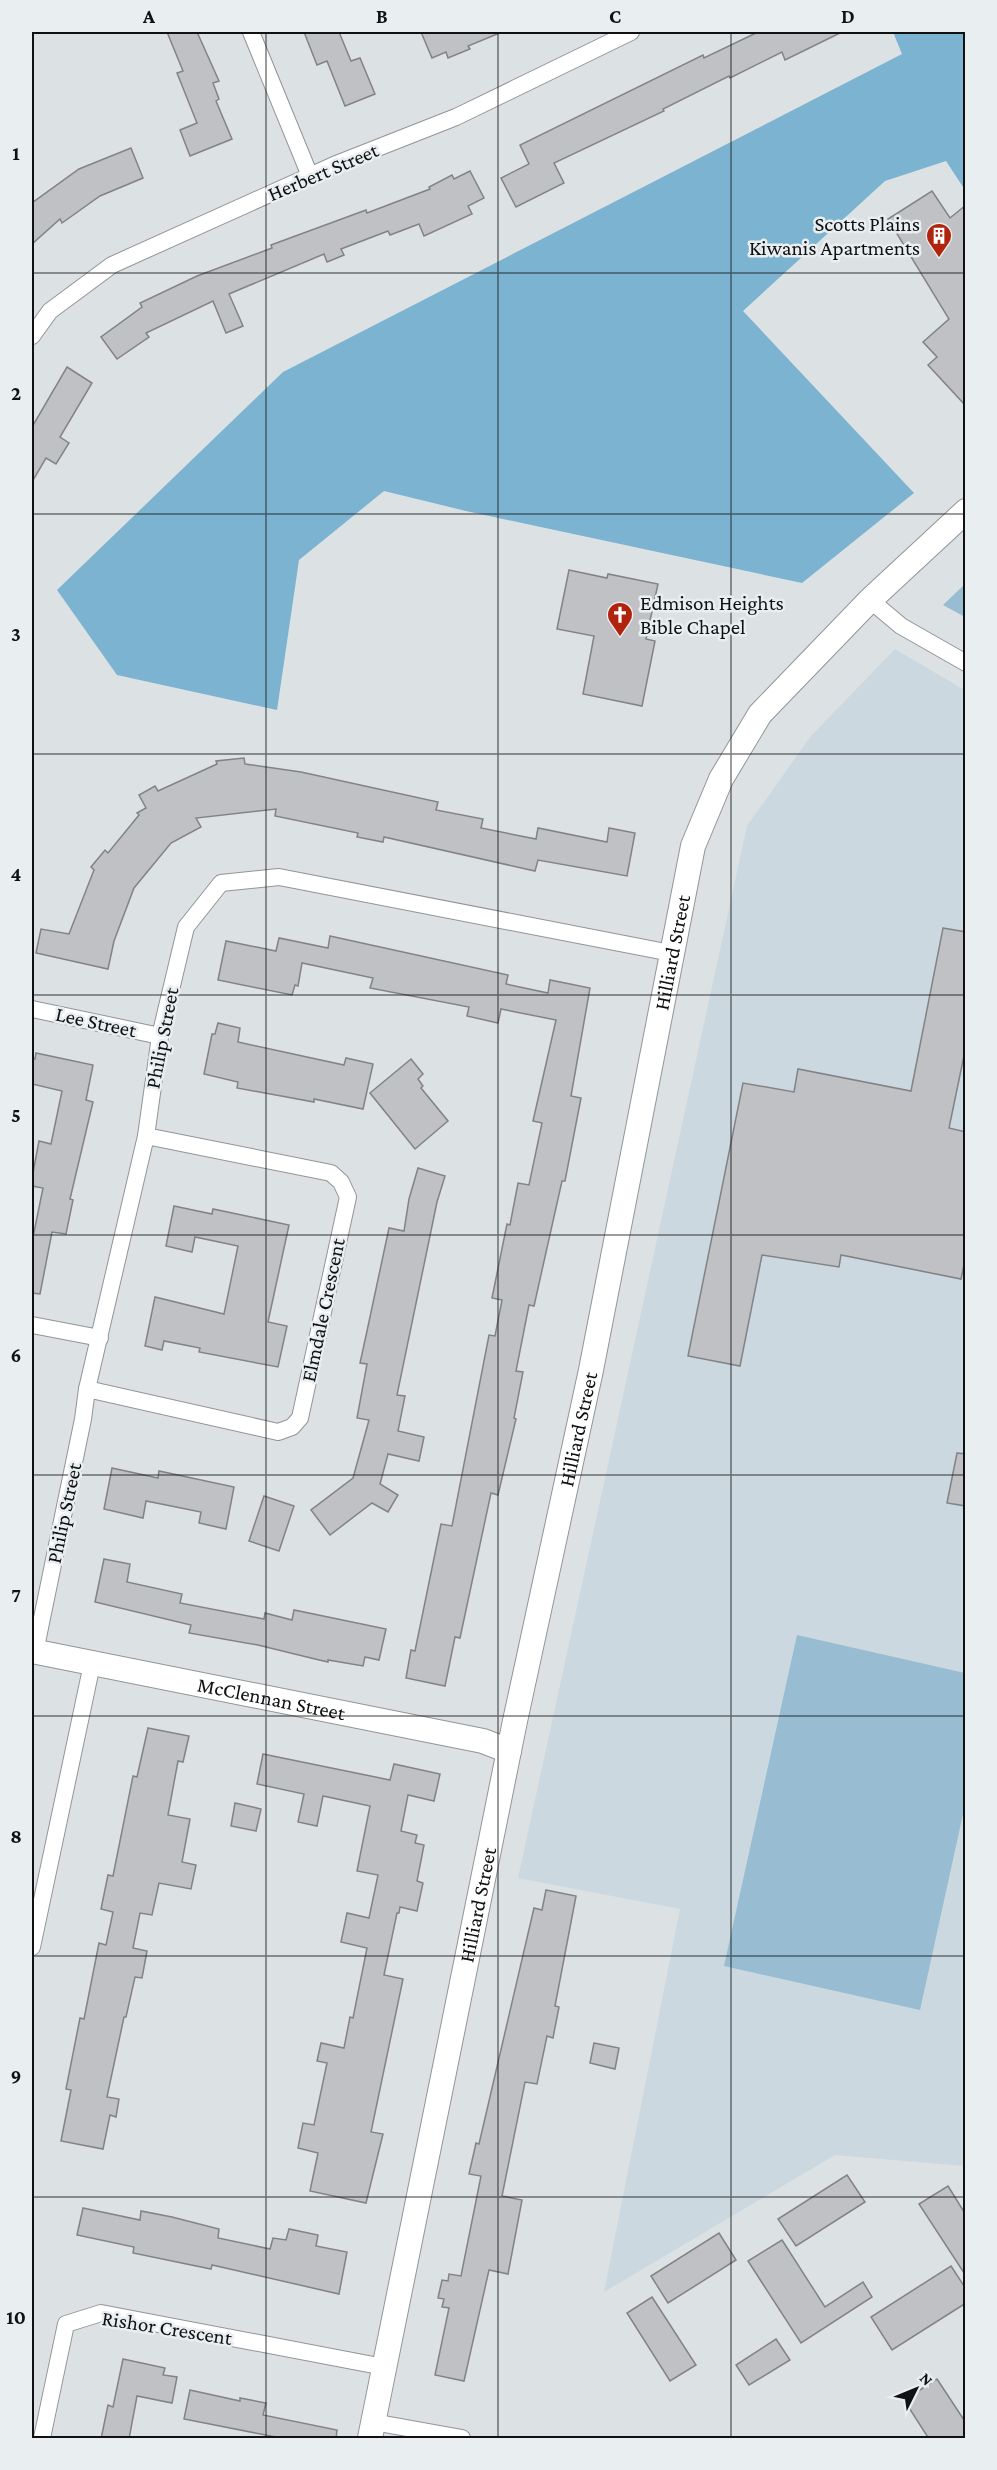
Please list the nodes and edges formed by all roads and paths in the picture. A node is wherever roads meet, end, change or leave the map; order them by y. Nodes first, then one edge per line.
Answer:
1 (251, 32) edge
2 (631, 32) edge
3 (310, 176) junction
4 (32, 336) edge
5 (966, 511) edge
6 (870, 600) junction
7 (966, 663) edge
8 (671, 953) junction
9 (32, 1009) edge
10 (160, 1036) junction
11 (146, 1136) junction
12 (32, 1325) edge
13 (100, 1338) junction
14 (87, 1389) junction
15 (33, 1652) edge
16 (92, 1664) junction
17 (509, 1751) junction
18 (32, 1947) edge
19 (384, 2367) junction
20 (371, 2430) edge
21 (42, 2439) edge
22 (462, 2439) edge

1 - 3 street
2 - 3 street, Herbert Street
3 - 4 street, Herbert Street
5 - 6 street, Hilliard Street
6 - 7 street
6 - 8 street, Hilliard Street
8 - 10 street, Philip Street
8 - 17 street, Hilliard Street
9 - 10 street, Lee Street
10 - 11 street, Philip Street
11 - 13 street, Philip Street
11 - 14 street, Elmdale Crescent
12 - 13 street
13 - 14 street, Philip Street
14 - 15 street, Philip Street
15 - 16 street, McClennan Street
16 - 17 street, McClennan Street
16 - 18 street
17 - 19 street, Hilliard Street
19 - 20 street, Hilliard Street
19 - 21 street, Rishor Crescent
20 - 22 street

